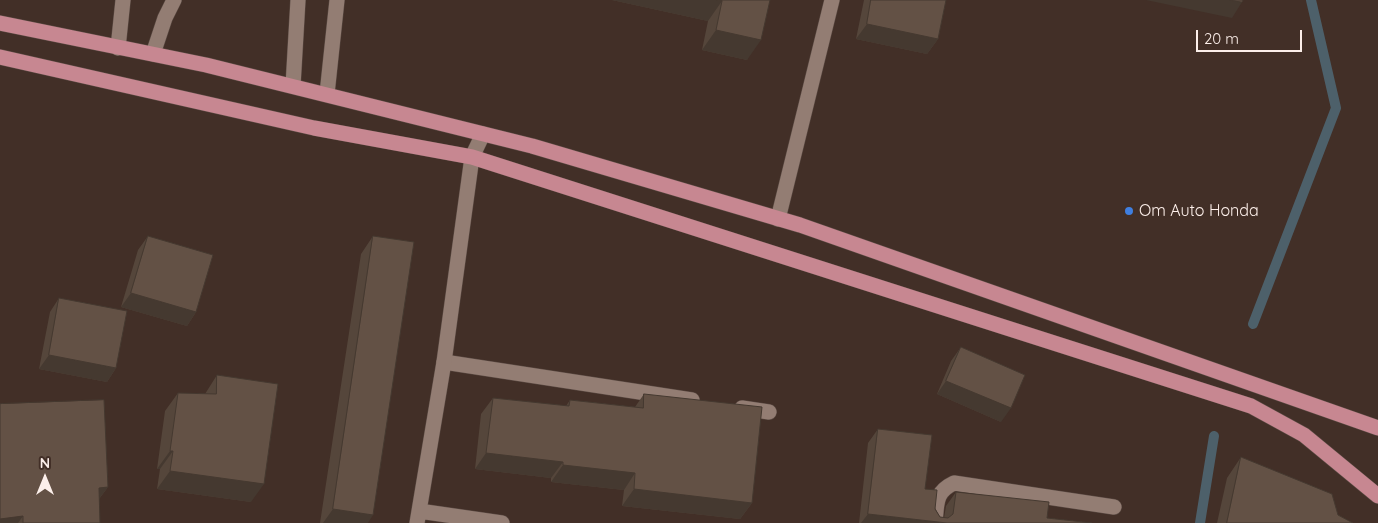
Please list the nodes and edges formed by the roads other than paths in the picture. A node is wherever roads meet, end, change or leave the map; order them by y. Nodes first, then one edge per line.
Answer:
1 (123, 0) edge
2 (174, 0) edge
3 (298, 0) edge
4 (337, 0) edge
5 (832, 0) edge
6 (0, 23) edge
7 (118, 48) junction
8 (153, 54) junction
9 (0, 57) edge
10 (293, 86) junction
11 (327, 94) junction
12 (483, 134) junction
13 (472, 156) junction
14 (778, 219) junction
15 (444, 362) junction
16 (710, 403) edge
17 (730, 406) edge
18 (769, 412) dead end
19 (1378, 428) edge
20 (1378, 496) edge
21 (1114, 507) dead end
22 (418, 517) edge
23 (502, 523) edge
24 (935, 523) edge

1 - 7 street
2 - 8 street
3 - 10 street
4 - 11 street
5 - 14 street
6 - 7 main road
7 - 8 main road
8 - 10 main road
9 - 13 main road
10 - 11 main road
11 - 12 main road
12 - 13 street
12 - 14 main road
13 - 15 street
13 - 20 main road
14 - 19 main road
15 - 16 street
15 - 22 street
17 - 18 street
21 - 24 street
22 - 23 street

